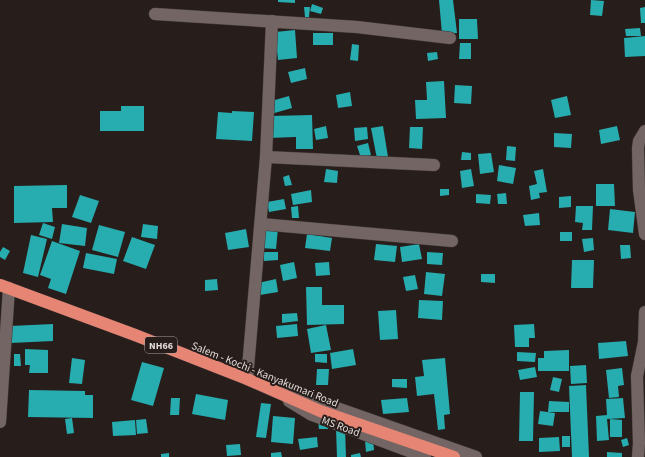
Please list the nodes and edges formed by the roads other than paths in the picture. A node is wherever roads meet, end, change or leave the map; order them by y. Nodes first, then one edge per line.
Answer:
1 (155, 14) dead end
2 (272, 21) junction
3 (450, 38) dead end
4 (645, 131) edge
5 (266, 158) junction
6 (434, 165) dead end
7 (260, 224) junction
8 (645, 234) edge
9 (452, 241) dead end
10 (4, 287) edge
11 (645, 312) edge
12 (247, 379) junction
13 (262, 385) junction
14 (0, 422) edge
15 (426, 457) edge
16 (454, 457) edge
17 (476, 457) edge
18 (638, 457) edge

1 - 2 street
2 - 3 street
2 - 5 street
4 - 8 street
5 - 6 street
5 - 7 street
7 - 9 street
7 - 12 street
10 - 12 highway, Salem - Kochi - Kanyakumari Road / NH66
10 - 14 street
11 - 18 street
12 - 13 highway, Salem - Kochi - Kanyakumari Road / NH66
13 - 15 street, MS Road
13 - 16 highway, Salem - Kochi - Kanyakumari Road / NH66
13 - 17 street

